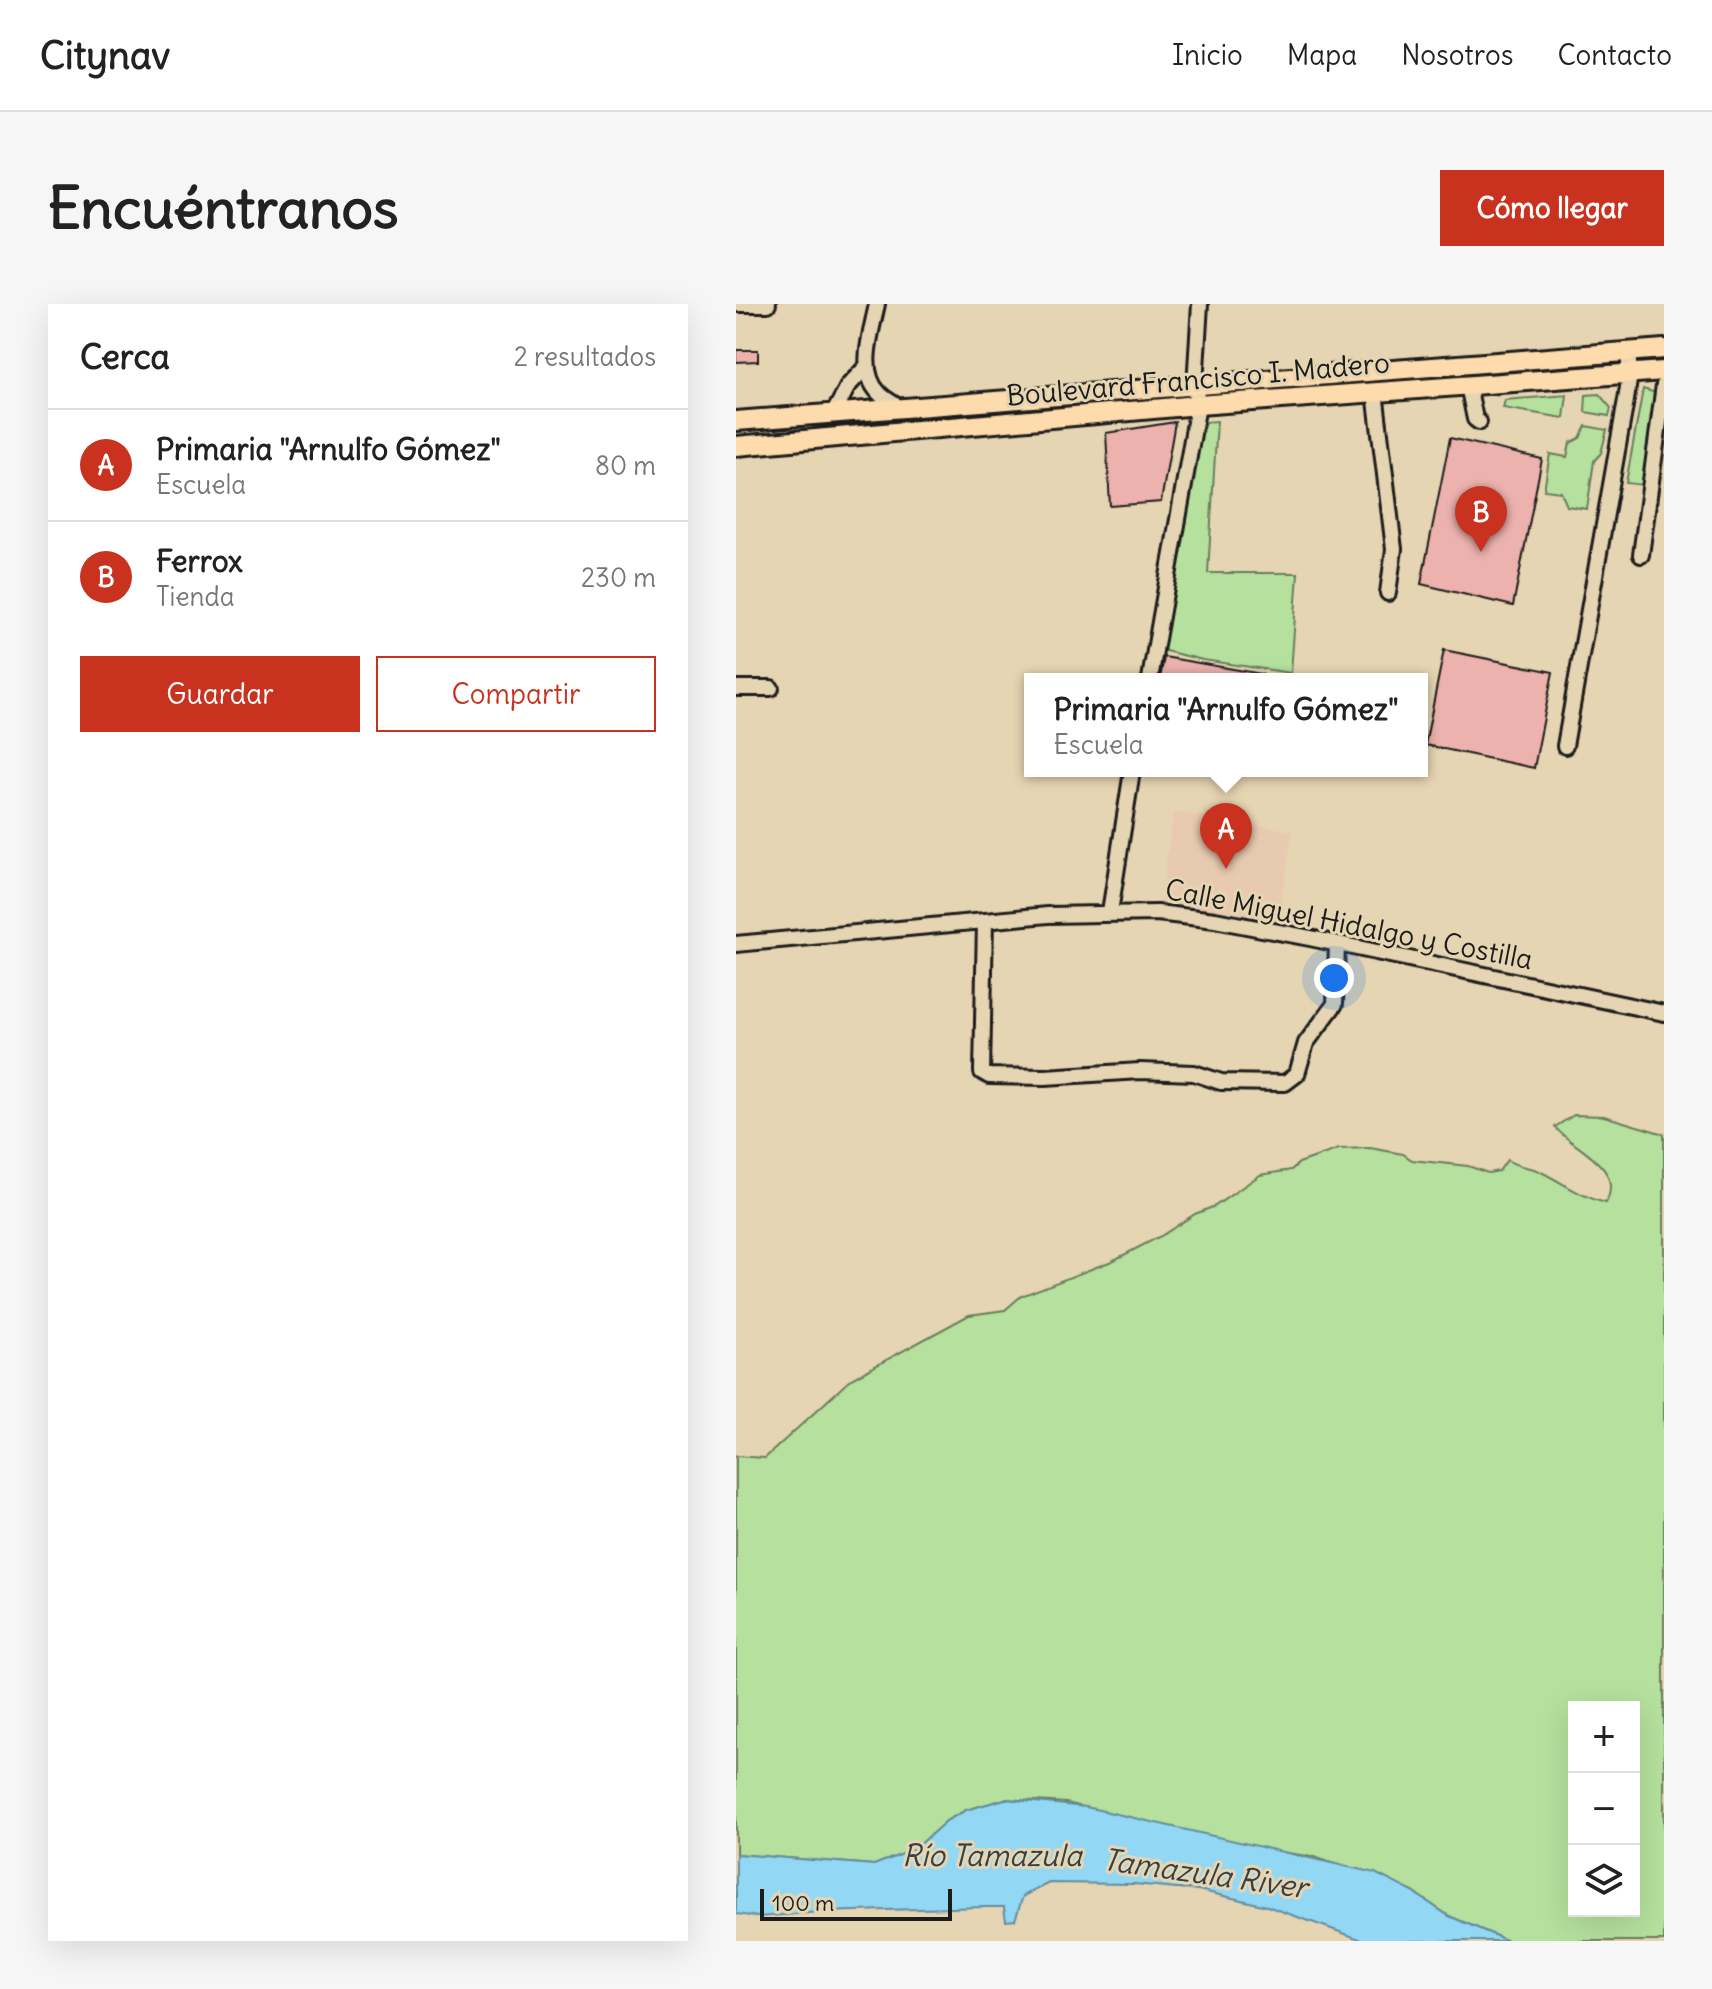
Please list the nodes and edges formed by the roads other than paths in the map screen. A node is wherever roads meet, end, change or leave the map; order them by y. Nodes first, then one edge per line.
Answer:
1 (736, 304) edge
2 (768, 304) edge
3 (877, 304) edge
4 (1200, 304) edge
5 (1664, 349) edge
6 (1628, 352) junction
7 (1574, 356) junction
8 (866, 367) junction
9 (1664, 371) edge
10 (1630, 374) junction
11 (1577, 378) junction
12 (1195, 385) junction
13 (1468, 385) junction
14 (1664, 385) edge
15 (1375, 392) junction
16 (1198, 405) junction
17 (900, 408) junction
18 (834, 413) junction
19 (736, 421) edge
20 (1479, 422) dead end
21 (736, 446) edge
22 (1641, 555) dead end
23 (1388, 593) dead end
24 (1151, 673) edge
25 (736, 688) edge
26 (771, 688) dead end
27 (1565, 746) dead end
28 (1131, 777) edge
29 (1110, 912) junction
30 (985, 921) junction
31 (736, 944) edge
32 (1337, 944) junction
33 (1664, 1013) edge

1 - 2 street
3 - 8 street
4 - 12 street
5 - 6 main road, Boulevard Francisco I. Madero
6 - 7 main road, Boulevard Francisco I. Madero
6 - 10 street
7 - 11 street
7 - 12 main road, Boulevard Francisco I. Madero
8 - 17 street
8 - 18 street
9 - 10 main road, Boulevard Francisco I. Madero
10 - 11 main road, Boulevard Francisco I. Madero
10 - 27 street
11 - 13 main road, Boulevard Francisco I. Madero
12 - 16 street
12 - 17 main road, Boulevard Francisco I. Madero
13 - 15 main road, Boulevard Francisco I. Madero
13 - 20 street
14 - 22 street
15 - 16 main road, Boulevard Francisco I. Madero
15 - 23 street
16 - 21 main road, Boulevard Francisco I. Madero
16 - 24 street
17 - 18 main road, Boulevard Francisco I. Madero
18 - 19 main road, Boulevard Francisco I. Madero
25 - 26 street
28 - 29 street
29 - 30 street, Calle Miguel Hidalgo y Costilla
29 - 32 street, Calle Miguel Hidalgo y Costilla
30 - 31 street, Calle Miguel Hidalgo y Costilla
30 - 32 street
32 - 33 street, Calle Miguel Hidalgo y Costilla

